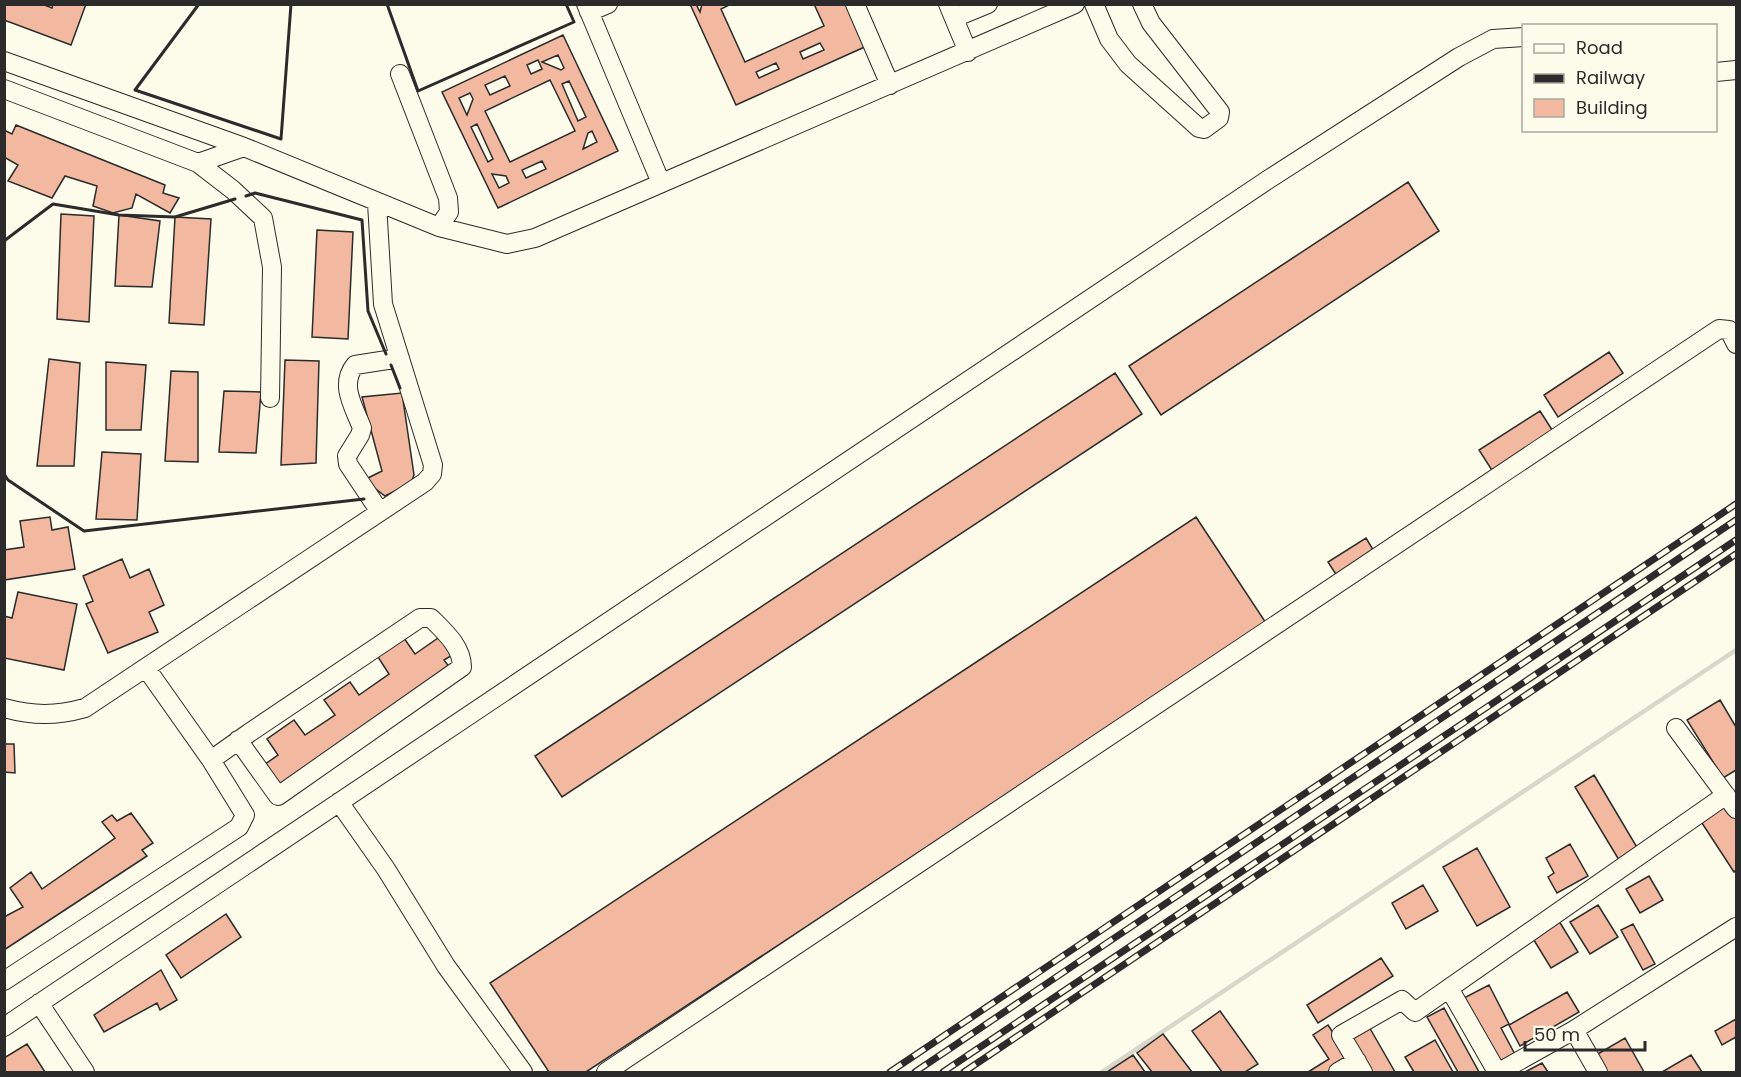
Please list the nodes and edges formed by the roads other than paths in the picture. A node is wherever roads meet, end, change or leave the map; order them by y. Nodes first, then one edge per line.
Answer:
1 (608, 4) edge
2 (855, 4) edge
3 (988, 4) edge
4 (1075, 4) edge
5 (1094, 4) edge
6 (1142, 4) edge
7 (588, 8) edge
8 (951, 11) edge
9 (1522, 37) edge
10 (968, 52) junction
11 (4, 61) edge
12 (1737, 70) edge
13 (1717, 72) edge
14 (400, 74) dead end
15 (69, 83) junction
16 (890, 85) junction
17 (4, 89) edge
18 (61, 110) junction
19 (244, 147) junction
20 (198, 163) junction
21 (661, 183) junction
22 (377, 203) junction
23 (439, 226) junction
24 (1737, 344) edge
25 (400, 358) junction
26 (270, 398) dead end
27 (380, 512) junction
28 (146, 668) junction
29 (4, 708) edge
30 (1676, 728) dead end
31 (238, 740) junction
32 (211, 760) junction
33 (339, 802) junction
34 (1731, 802) edge
35 (1737, 927) edge
36 (4, 981) edge
37 (1449, 988) junction
38 (39, 1003) junction
39 (4, 1027) edge
40 (1574, 1030) junction
41 (1360, 1067) edge
42 (85, 1072) edge
43 (523, 1072) edge
44 (606, 1072) edge
45 (1338, 1072) edge
46 (1498, 1072) edge
47 (1598, 1072) edge

1 - 7 street
2 - 16 street
3 - 8 street
4 - 10 street
5 - 6 street
7 - 21 street
8 - 10 street
9 - 33 street
10 - 16 street
11 - 15 street
12 - 13 street
14 - 23 street
15 - 18 street
15 - 19 street
16 - 21 street
17 - 18 street
18 - 20 street
19 - 20 street
19 - 22 street
20 - 26 street
21 - 23 street
22 - 23 street
22 - 25 street
24 - 44 street
25 - 27 street
25 - 27 street
27 - 28 street
28 - 29 street
28 - 32 street
30 - 34 street
31 - 31 street
31 - 32 street
32 - 36 street
33 - 38 street
33 - 43 street
34 - 37 street
35 - 40 street
37 - 41 street
37 - 46 street
38 - 39 street
38 - 42 street
40 - 46 street
40 - 47 street
41 - 45 street

